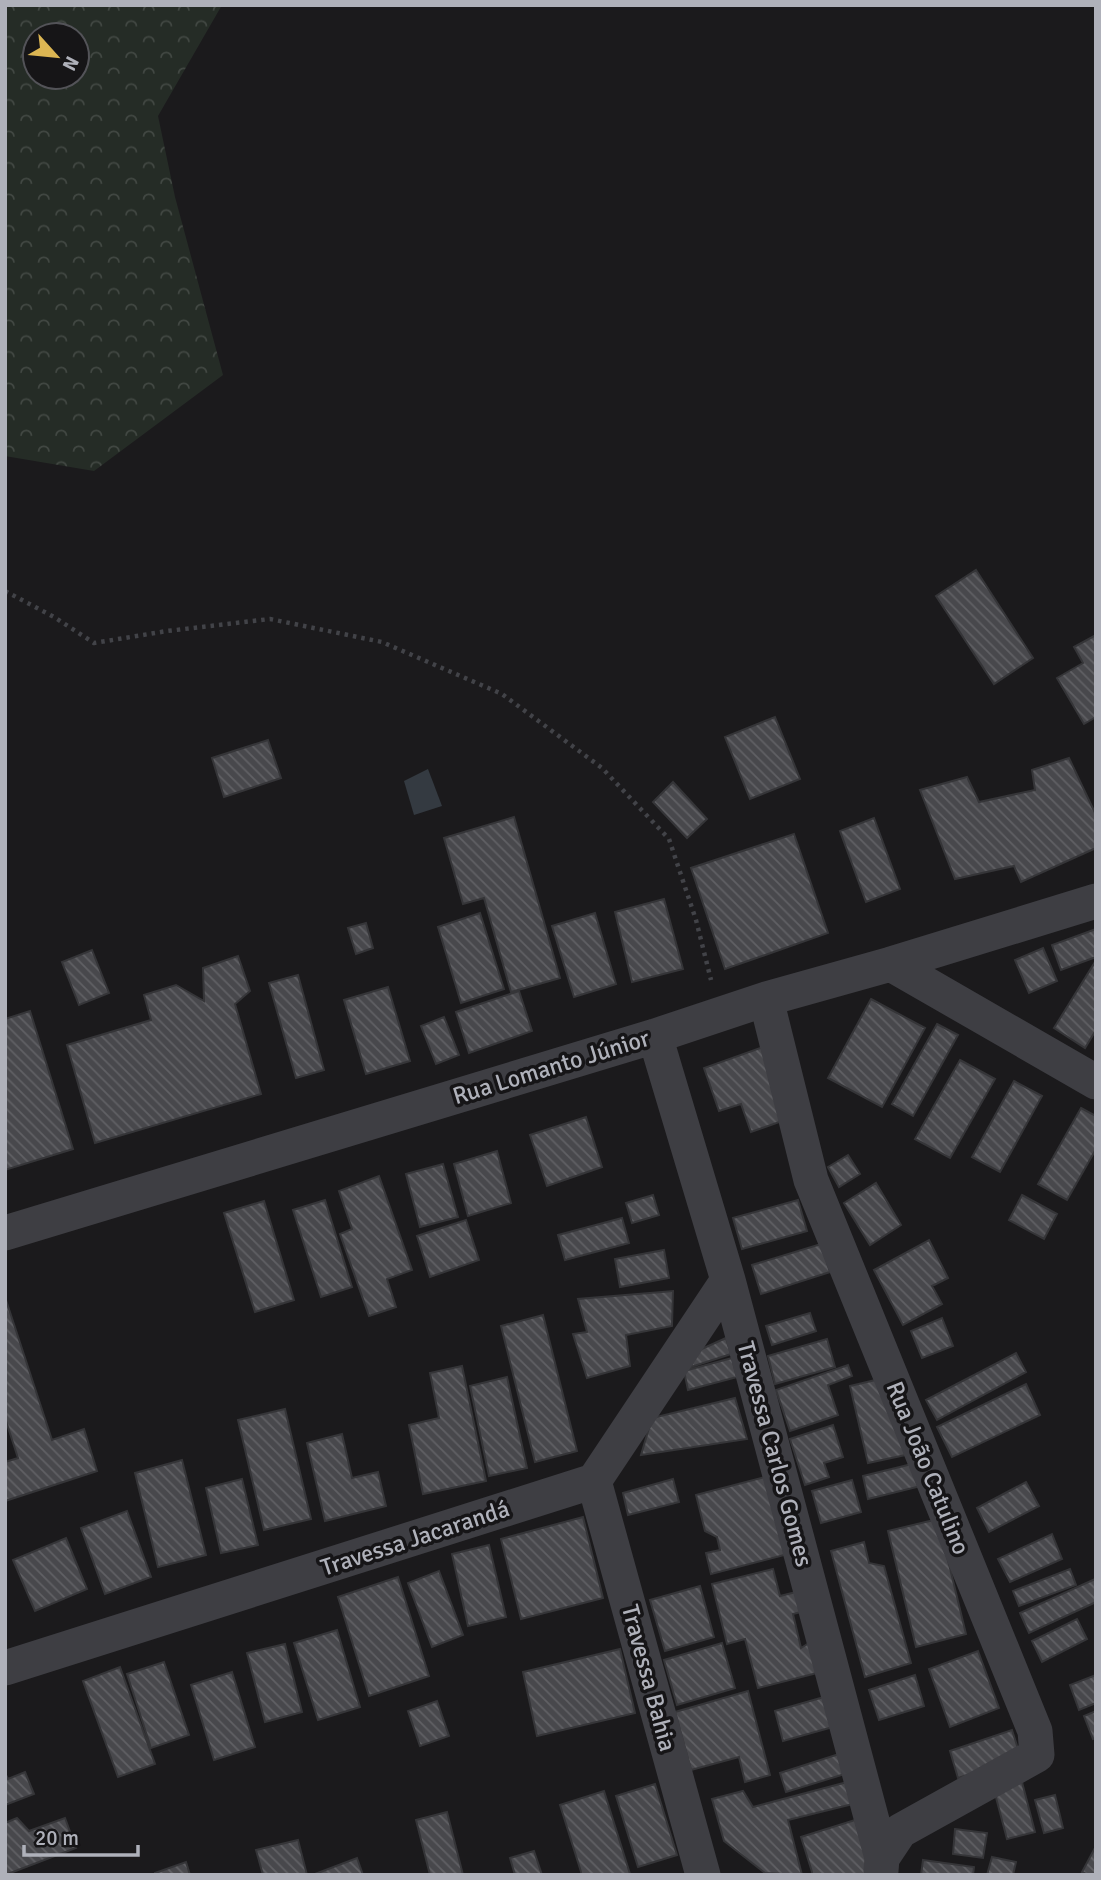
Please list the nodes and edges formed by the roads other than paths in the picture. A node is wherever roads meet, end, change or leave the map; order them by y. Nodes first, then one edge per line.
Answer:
1 (1096, 901) edge
2 (891, 964) junction
3 (766, 999) junction
4 (655, 1036) junction
5 (1096, 1082) edge
6 (5, 1233) edge
7 (728, 1280) junction
8 (594, 1481) junction
9 (5, 1668) edge
10 (882, 1866) edge
11 (703, 1875) edge

1 - 2 street, Rua Lomanto Júnior
2 - 3 street, Rua Lomanto Júnior
2 - 5 street
3 - 4 street, Rua Lomanto Júnior
3 - 10 street, Rua João Catulino
4 - 6 street, Rua Lomanto Júnior
4 - 7 street, Travessa Carlos Gomes
7 - 8 street
7 - 10 street, Travessa Carlos Gomes
8 - 9 street, Travessa Jacarandá
8 - 11 street, Travessa Bahia

